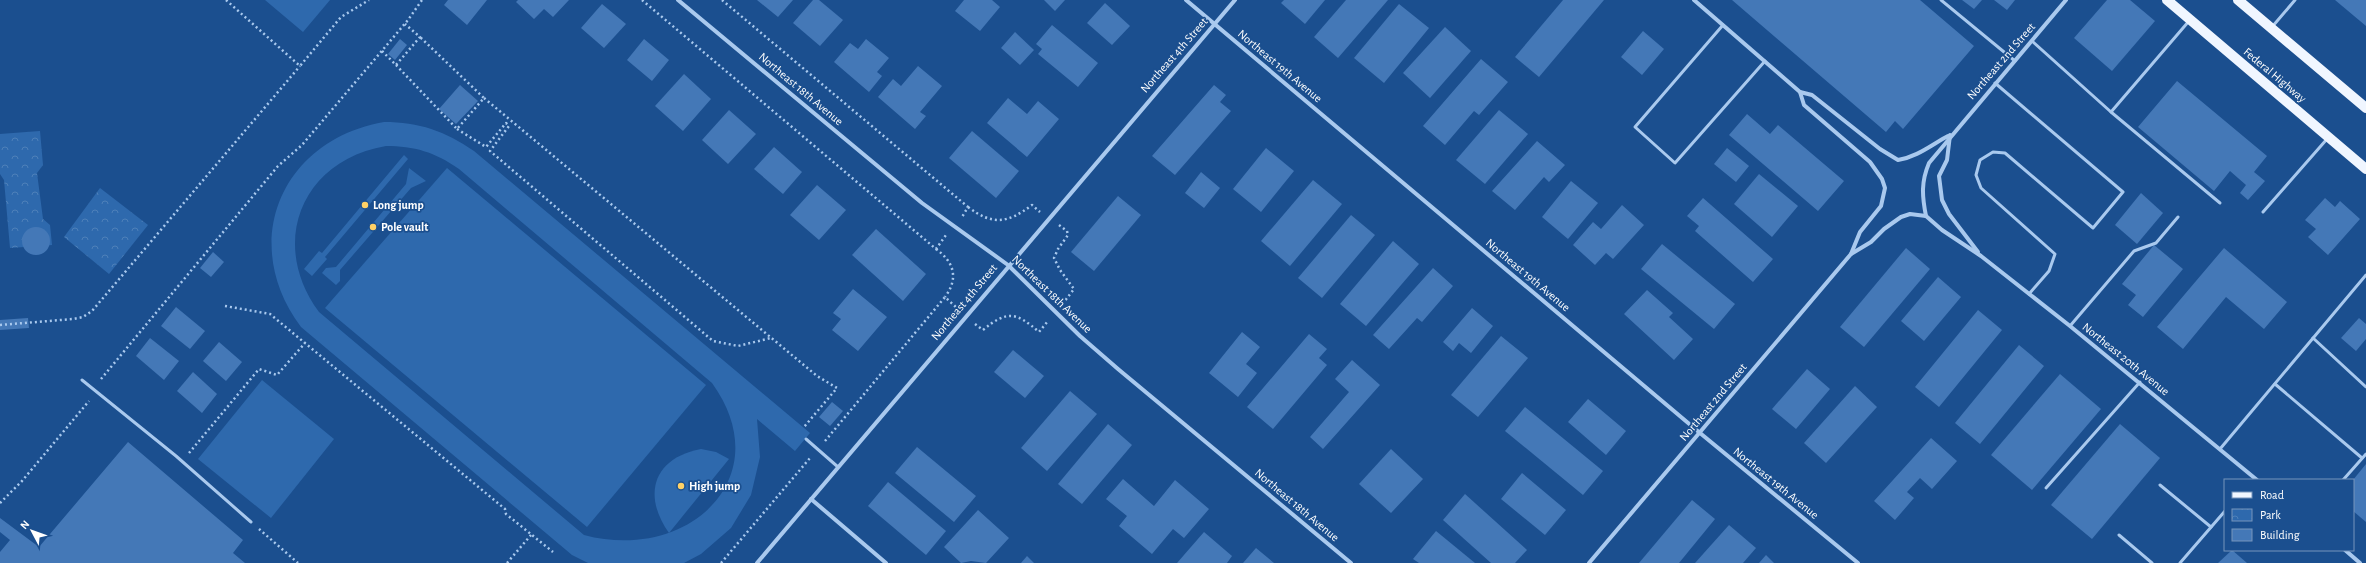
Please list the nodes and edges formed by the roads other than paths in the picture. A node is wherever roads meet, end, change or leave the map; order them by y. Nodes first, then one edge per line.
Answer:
1 (678, 0) edge
2 (1186, 0) edge
3 (1234, 0) edge
4 (1694, 0) edge
5 (1941, 0) edge
6 (2066, 0) edge
7 (2167, 0) edge
8 (2238, 0) edge
9 (2295, 0) edge
10 (2190, 19) junction
11 (1214, 24) junction
12 (1723, 25) junction
13 (2271, 29) junction
14 (2032, 41) junction
15 (1765, 61) junction
16 (2015, 61) junction
17 (1995, 83) junction
18 (1800, 92) junction
19 (2366, 108) edge
20 (2111, 112) junction
21 (1950, 135) junction
22 (2328, 137) junction
23 (2366, 169) edge
24 (2220, 203) dead end
25 (2263, 212) dead end
26 (1926, 216) junction
27 (2178, 217) dead end
28 (1851, 254) junction
29 (1981, 256) junction
30 (1008, 265) junction
31 (2366, 275) edge
32 (2029, 294) junction
33 (2070, 326) junction
34 (2313, 338) junction
35 (82, 380) dead end
36 (2140, 382) junction
37 (2275, 384) junction
38 (2366, 387) edge
39 (1700, 433) junction
40 (806, 438) dead end
41 (2220, 449) junction
42 (2366, 454) edge
43 (2362, 458) junction
44 (838, 466) junction
45 (2255, 479) edge
46 (2344, 479) edge
47 (2160, 485) dead end
48 (2046, 488) dead end
49 (811, 499) junction
50 (2224, 512) edge
51 (251, 522) road end
52 (2211, 527) junction
53 (2119, 535) dead end
54 (2346, 551) edge
55 (757, 563) edge
56 (886, 563) edge
57 (1351, 563) edge
58 (1589, 563) edge
59 (1858, 563) edge
60 (2152, 563) edge
61 (2180, 563) edge
62 (2360, 563) edge

1 - 30 street, Northeast 18th Avenue
2 - 11 street, Northeast 19th Avenue
3 - 11 street, Northeast 4th Street
4 - 12 street
5 - 16 lane
6 - 14 street, Northeast 2nd Street
7 - 10 main road, Federal Highway
8 - 13 main road
9 - 13 lane
10 - 20 lane
10 - 22 main road, Federal Highway
11 - 30 street, Northeast 4th Street
11 - 39 street, Northeast 19th Avenue
12 - 15 street
12 - 15 lane
13 - 19 main road
14 - 16 street, Northeast 2nd Street
14 - 20 lane
15 - 18 street
16 - 17 street, Northeast 2nd Street
17 - 21 street, Northeast 2nd Street
17 - 32 lane
18 - 21 street, Northeast 2nd Street
18 - 28 street, Northeast 2nd Street
20 - 24 lane
21 - 26 street, Northeast 2nd Street
21 - 29 street
22 - 23 main road, Federal Highway
22 - 25 lane
26 - 28 street, Northeast 2nd Street
26 - 29 street
27 - 33 lane
28 - 39 street, Northeast 2nd Street
29 - 32 street, Northeast 20th Avenue
30 - 44 street, Northeast 4th Street
30 - 57 street, Northeast 18th Avenue
31 - 34 lane
32 - 33 street, Northeast 20th Avenue
33 - 36 street, Northeast 20th Avenue
34 - 37 lane
34 - 38 lane
35 - 51 lane
36 - 41 street, Northeast 20th Avenue
36 - 48 lane
37 - 41 lane
37 - 43 lane
39 - 58 street, Northeast 2nd Street
39 - 59 street, Northeast 19th Avenue
40 - 44 lane
41 - 45 street, Northeast 20th Avenue
42 - 43 lane
43 - 46 lane
44 - 49 street, Northeast 4th Street
47 - 52 lane
49 - 55 street, Northeast 4th Street
49 - 56 street
50 - 52 lane
52 - 61 lane
53 - 60 lane
54 - 62 street

